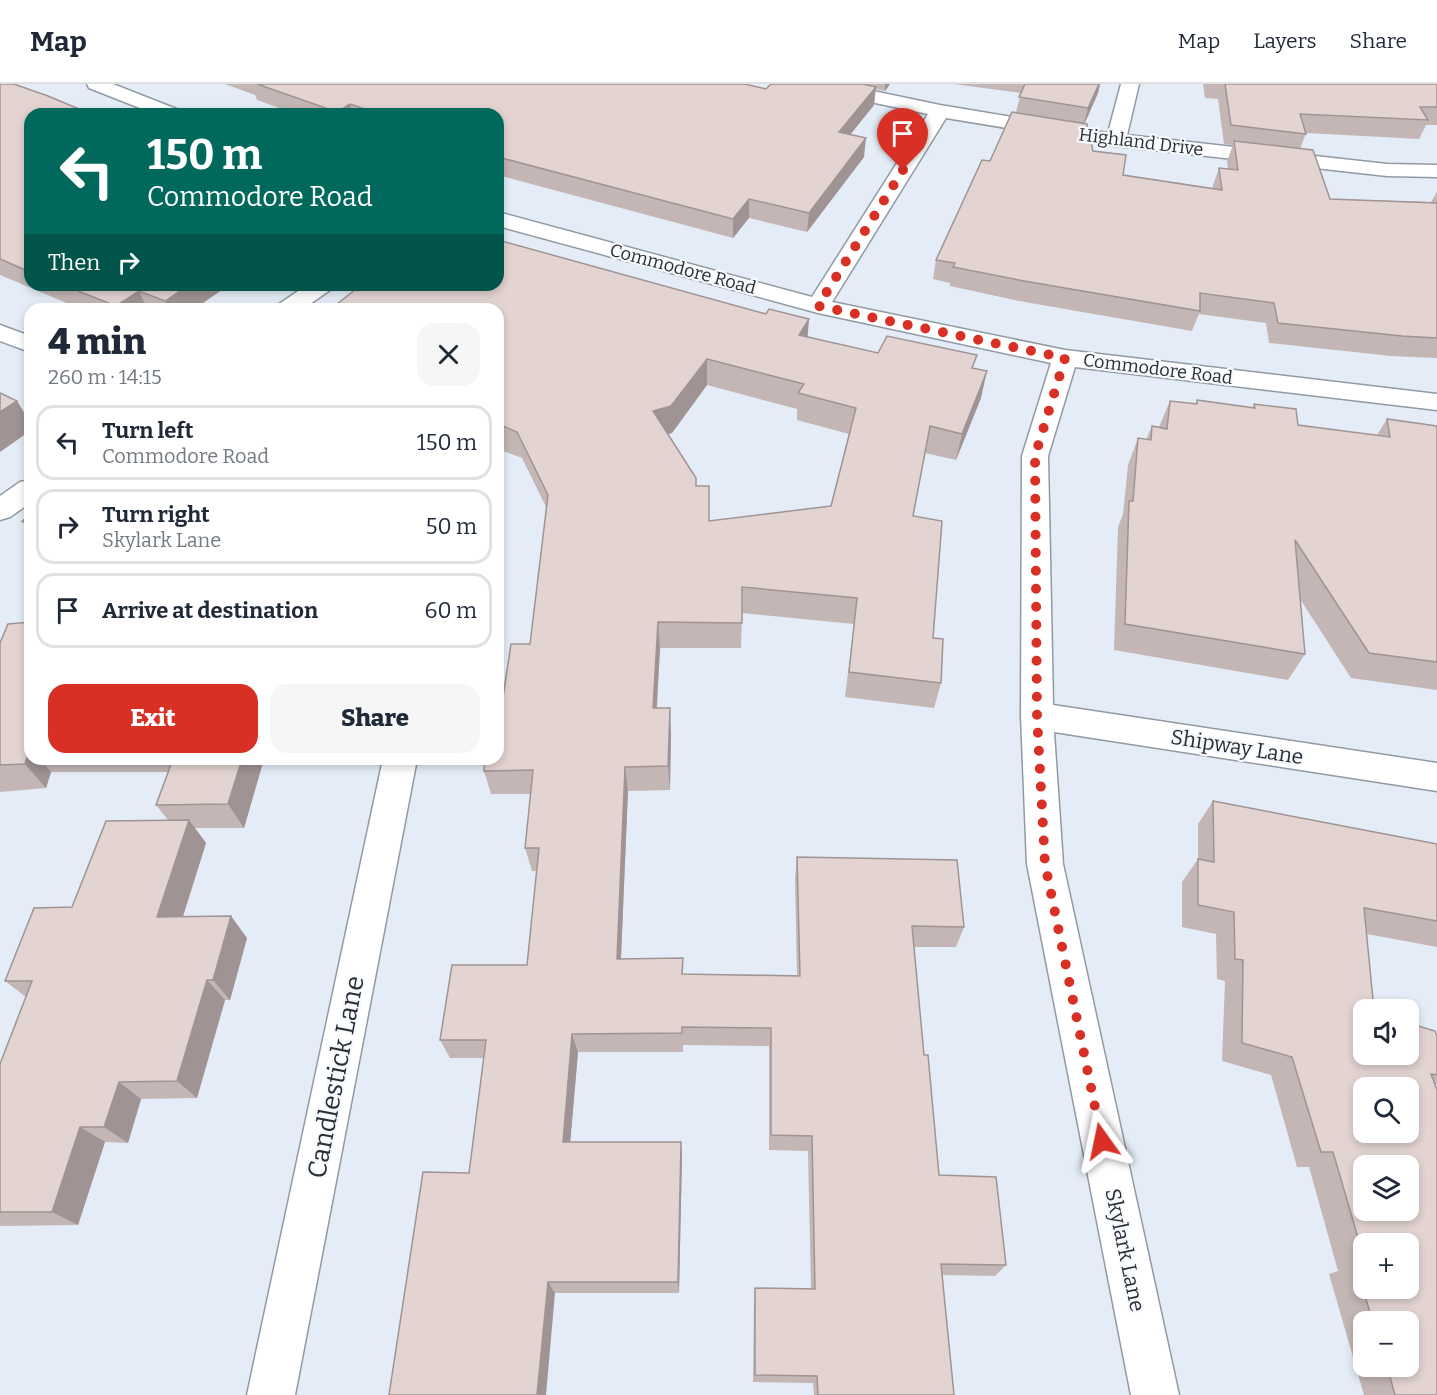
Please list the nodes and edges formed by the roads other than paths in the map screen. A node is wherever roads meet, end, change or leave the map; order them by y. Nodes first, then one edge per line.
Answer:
1 (96, 84) edge
2 (813, 84) edge
3 (1130, 84) edge
4 (157, 108) edge
5 (940, 111) junction
6 (1116, 140) junction
7 (1437, 171) edge
8 (504, 221) edge
9 (313, 291) edge
10 (296, 303) edge
11 (818, 306) junction
12 (0, 332) edge
13 (24, 342) edge
14 (1065, 358) junction
15 (1437, 402) edge
16 (24, 493) edge
17 (0, 510) edge
18 (1037, 716) junction
19 (399, 765) edge
20 (1437, 777) edge
21 (271, 1395) edge
22 (1155, 1395) edge

1 - 4 street
2 - 5 street, Highland Drive
3 - 6 street
5 - 6 street, Highland Drive
5 - 11 street
6 - 7 street, Highland Drive
8 - 11 street, Commodore Road
9 - 10 street
11 - 14 street, Commodore Road
12 - 13 street
14 - 15 street, Commodore Road
14 - 18 street, Skylark Lane
16 - 17 street
18 - 20 street, Shipway Lane
18 - 22 street, Skylark Lane
19 - 21 street, Candlestick Lane

